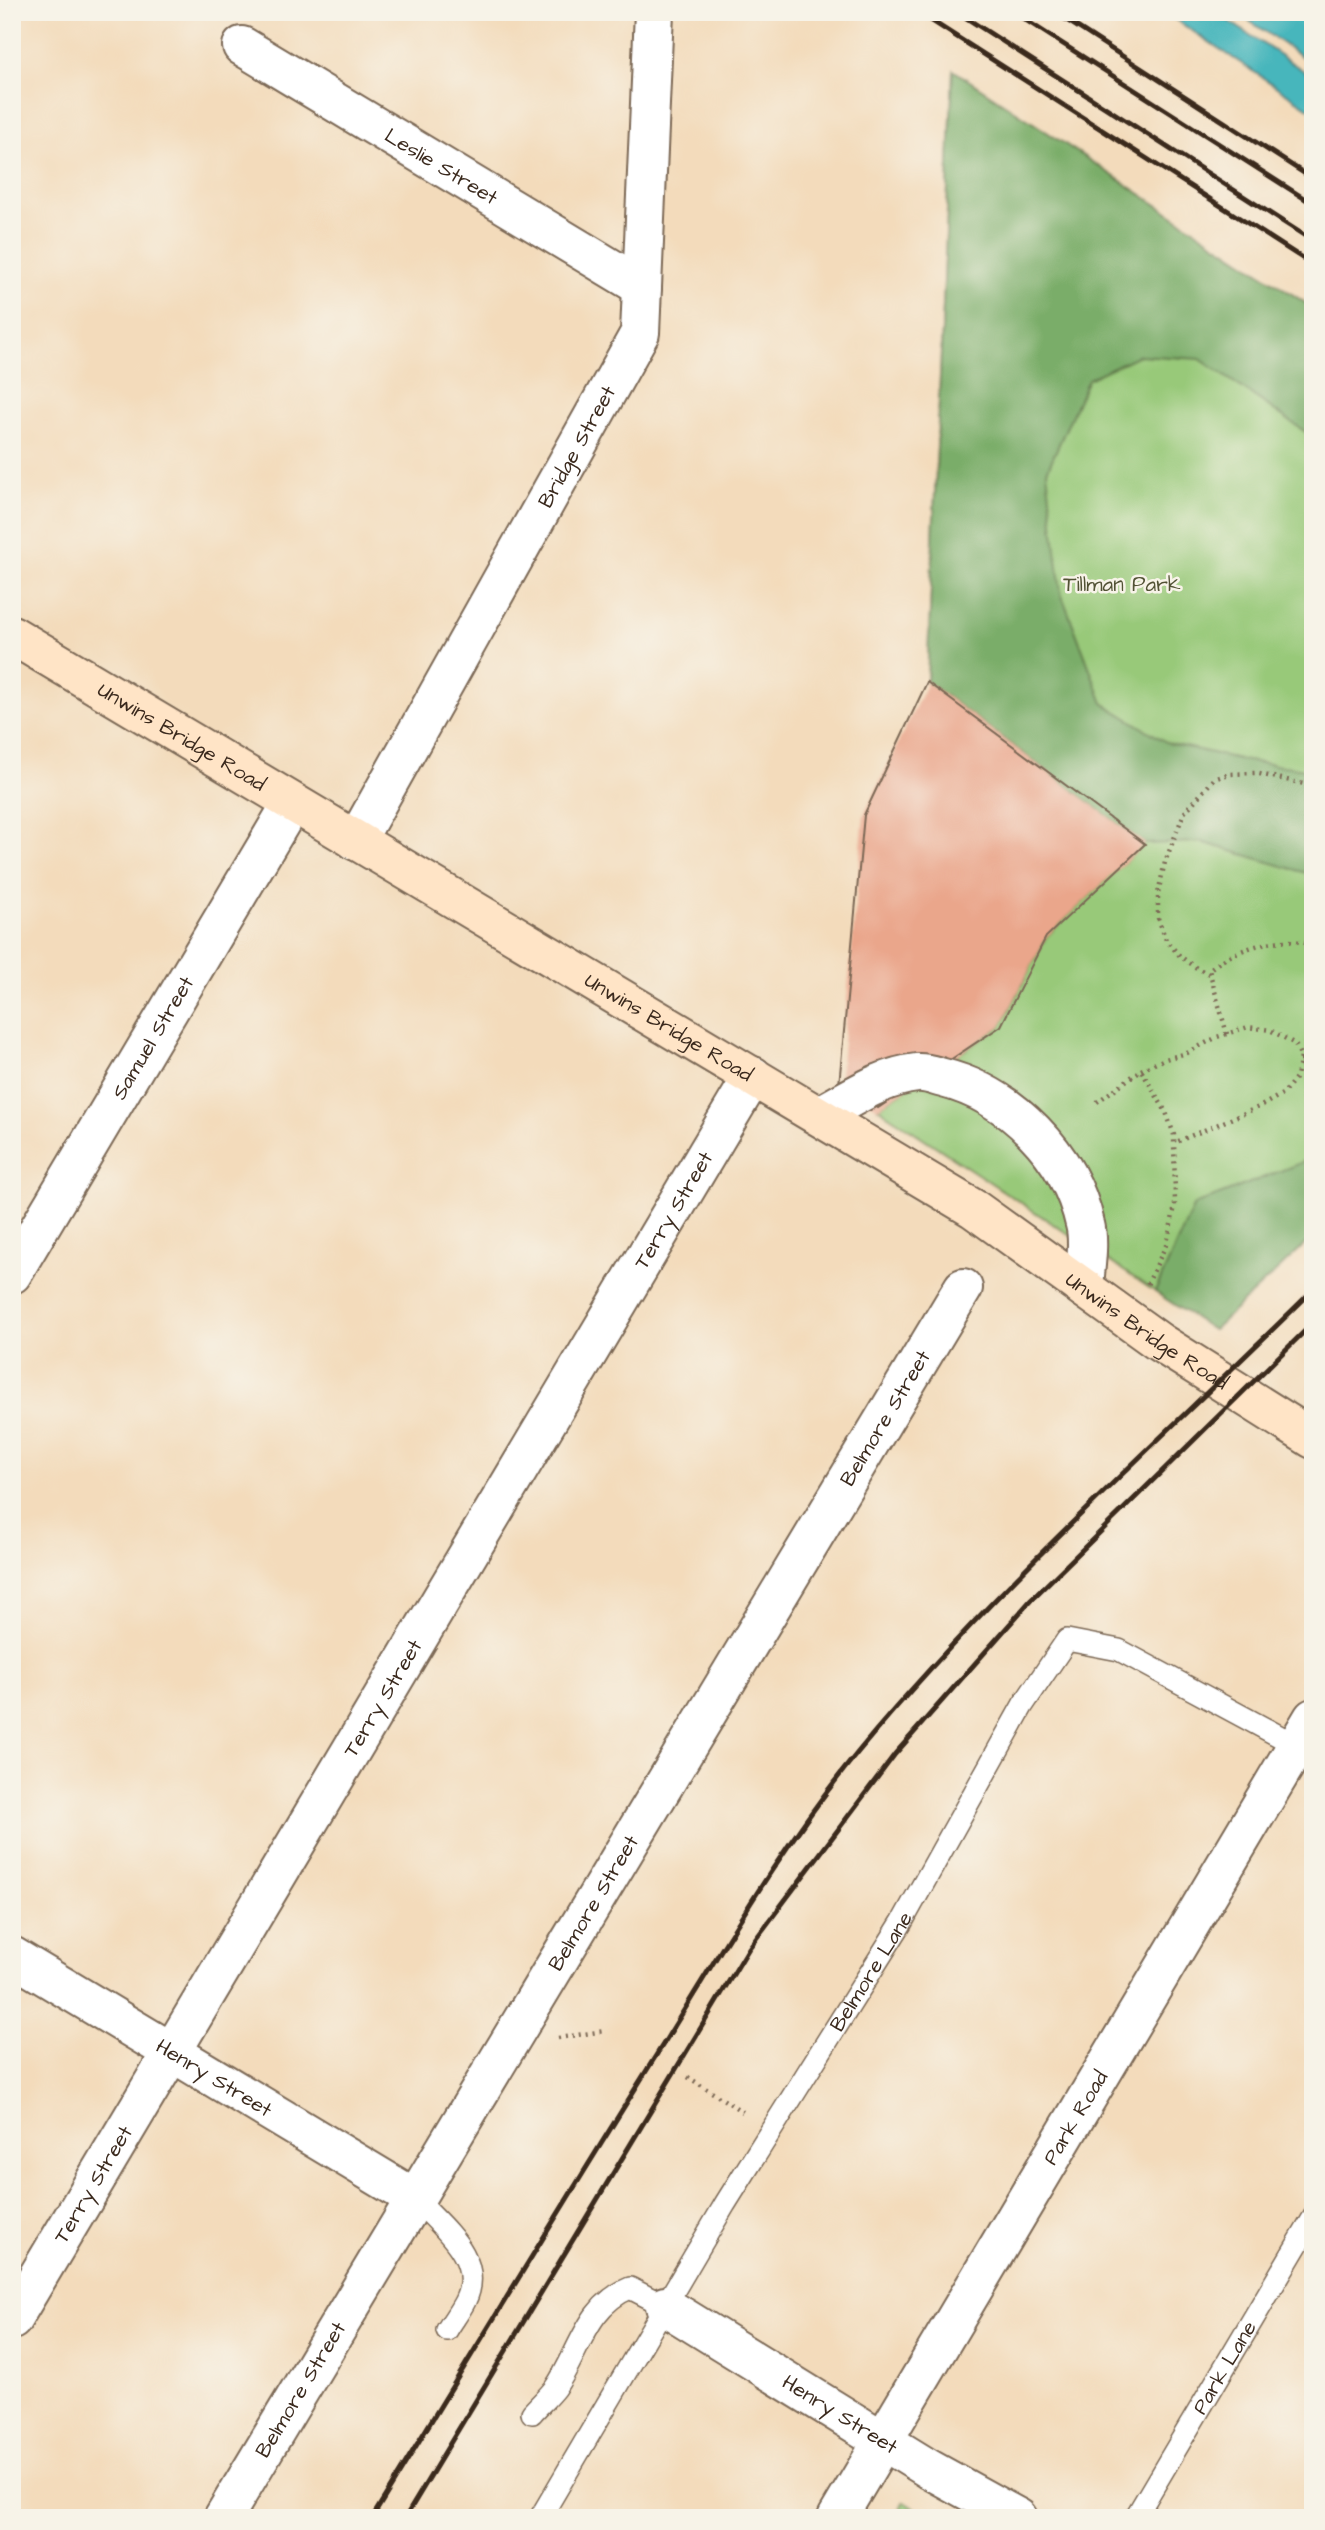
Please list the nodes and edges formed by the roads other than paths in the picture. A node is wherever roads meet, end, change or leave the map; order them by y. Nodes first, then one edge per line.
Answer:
1 (654, 12) edge
2 (242, 46) dead end
3 (642, 287) junction
4 (12, 635) edge
5 (292, 803) junction
6 (356, 841) junction
7 (753, 1076) junction
8 (820, 1115) junction
9 (12, 1274) edge
10 (963, 1288) dead end
11 (1084, 1288) junction
12 (1313, 1439) edge
13 (1307, 1739) edge
14 (12, 1956) edge
15 (172, 2051) junction
16 (416, 2199) junction
17 (1313, 2218) edge
18 (665, 2306) junction
19 (12, 2320) edge
20 (447, 2330) dead end
21 (532, 2413) dead end
22 (883, 2441) junction
23 (223, 2518) edge
24 (540, 2518) edge
25 (837, 2518) edge
26 (1018, 2518) edge
27 (1135, 2518) edge

1 - 3 street, Bridge Street
2 - 3 street, Leslie Street
3 - 6 street, Bridge Street
4 - 5 main road, Unwins Bridge Road
5 - 6 main road, Unwins Bridge Road
5 - 9 street, Samuel Street
6 - 7 main road, Unwins Bridge Road
7 - 8 main road, Unwins Bridge Road
7 - 15 street, Terry Street
8 - 11 main road, Unwins Bridge Road
8 - 11 street
10 - 16 street, Belmore Street
11 - 12 main road, Unwins Bridge Road
13 - 18 lane, Belmore Lane
13 - 22 street, Park Road
14 - 15 street, Henry Street
15 - 16 street, Henry Street
15 - 19 street, Terry Street
16 - 20 lane
16 - 23 street, Belmore Street
17 - 27 lane, Park Lane
18 - 21 lane
18 - 22 street, Henry Street
18 - 24 lane, Belmore Lane
22 - 25 street, Park Road
22 - 26 street, Henry Street

